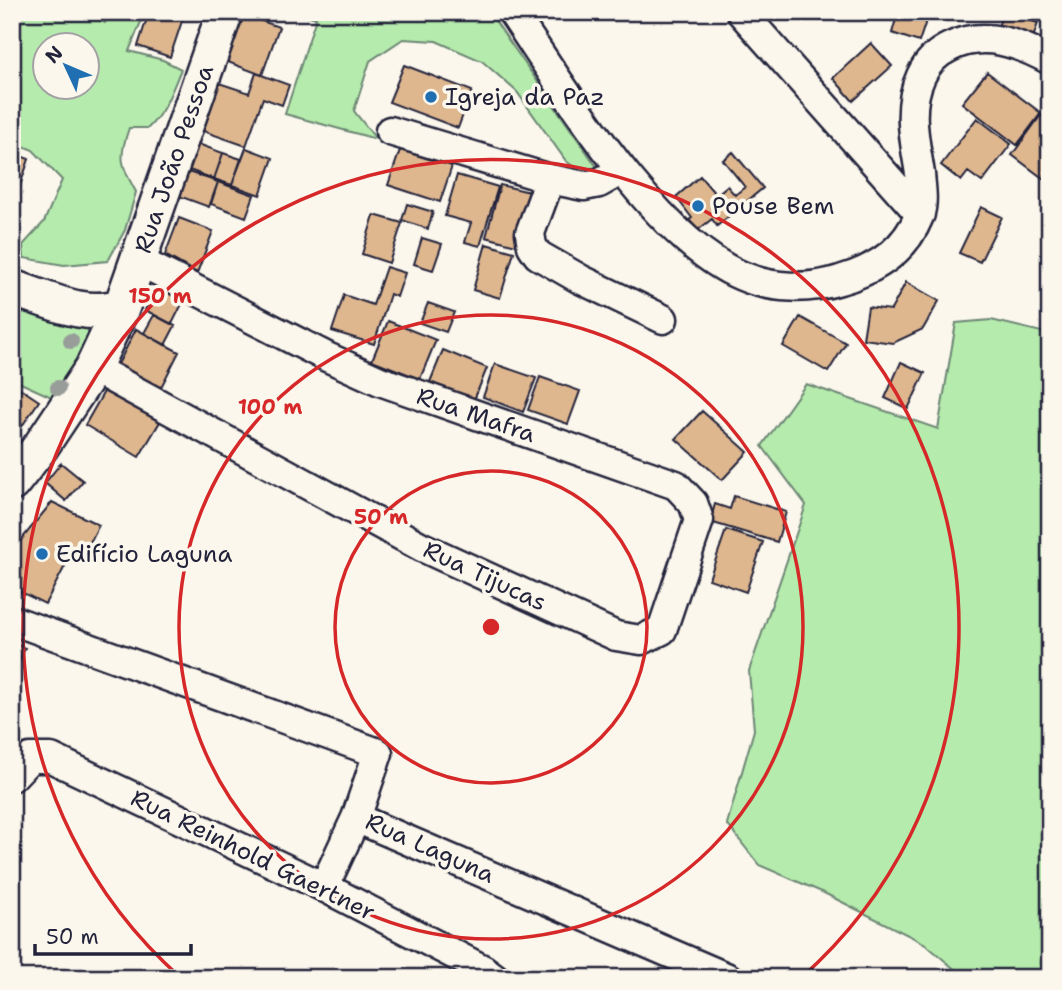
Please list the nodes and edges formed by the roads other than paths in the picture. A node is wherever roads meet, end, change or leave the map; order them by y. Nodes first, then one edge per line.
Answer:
1 (225, 12) edge
2 (512, 12) edge
3 (741, 12) edge
4 (1050, 60) edge
5 (390, 131) dead end
6 (622, 170) junction
7 (550, 179) junction
8 (920, 214) junction
9 (139, 261) junction
10 (12, 288) edge
11 (122, 306) junction
12 (85, 312) junction
13 (663, 319) dead end
14 (98, 357) junction
15 (12, 483) edge
16 (12, 620) edge
17 (662, 630) joint
18 (12, 776) edge
19 (356, 818) junction
20 (324, 887) junction
21 (495, 978) edge
22 (728, 978) edge

1 - 9 main road, Rua João Pessoa
2 - 6 street
3 - 8 street
4 - 8 street
5 - 7 street
6 - 7 street
6 - 8 street
7 - 13 street
9 - 11 main road, Rua João Pessoa
9 - 17 street, Rua Mafra
10 - 12 main road
11 - 12 main road
11 - 14 main road, Rua João Pessoa
12 - 14 main road
14 - 15 main road, Rua João Pessoa
14 - 17 street, Rua Tijucas
16 - 19 street, Rua Laguna
18 - 20 street, Rua Reinhold Gaertner
19 - 20 street
19 - 22 street, Rua Laguna
20 - 21 street, Rua Reinhold Gaertner

